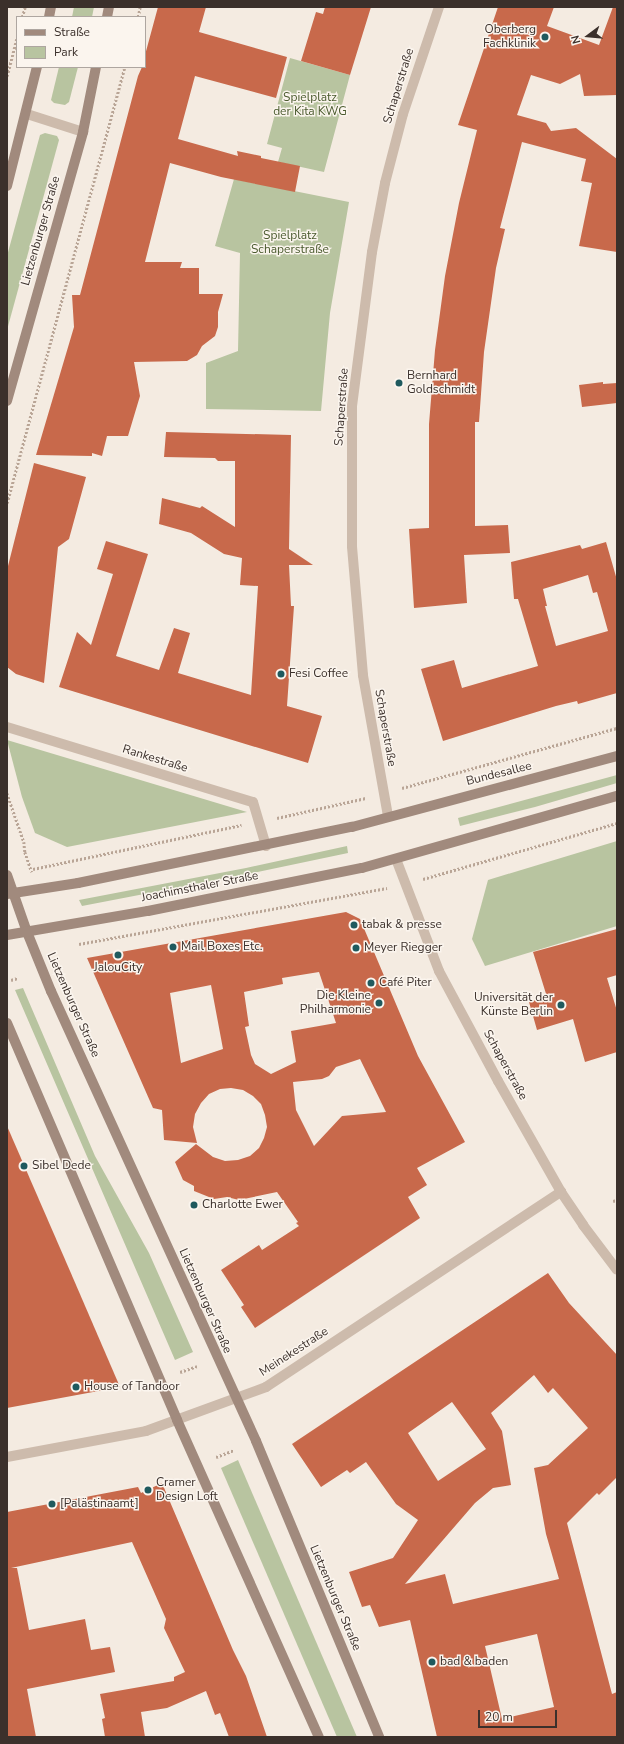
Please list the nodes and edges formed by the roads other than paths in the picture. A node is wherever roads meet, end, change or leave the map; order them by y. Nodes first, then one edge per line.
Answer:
1 (439, 7) edge
2 (37, 68) edge
3 (96, 68) edge
4 (26, 114) junction
5 (83, 132) junction
6 (7, 186) edge
7 (7, 401) edge
8 (7, 726) edge
9 (617, 756) edge
10 (617, 796) edge
11 (388, 816) junction
12 (266, 846) junction
13 (396, 859) junction
14 (7, 875) edge
15 (10, 894) edge
16 (27, 932) junction
17 (7, 935) edge
18 (7, 1023) edge
19 (561, 1192) junction
20 (617, 1270) edge
21 (236, 1398) junction
22 (176, 1420) junction
23 (7, 1458) edge
24 (319, 1737) edge
25 (379, 1737) edge

1 - 11 street, Schaperstraße
2 - 4 main road
3 - 5 main road, Lietzenburger Straße
4 - 5 street
4 - 6 main road
5 - 7 main road, Lietzenburger Straße
8 - 12 street, Rankestraße
9 - 11 main road, Bundesallee
10 - 13 main road
11 - 12 main road
12 - 15 main road
13 - 16 main road, Joachimsthaler Straße
13 - 19 street, Schaperstraße
14 - 15 main road, Lietzenburger Straße
15 - 16 main road, Lietzenburger Straße
16 - 17 main road, Joachimsthaler Straße
16 - 21 main road, Lietzenburger Straße
18 - 22 main road
19 - 20 street, Schaperstraße
19 - 21 street, Meinekestraße
21 - 22 street, Meinekestraße
21 - 25 main road, Lietzenburger Straße
22 - 23 street, Meinekestraße
22 - 24 main road

